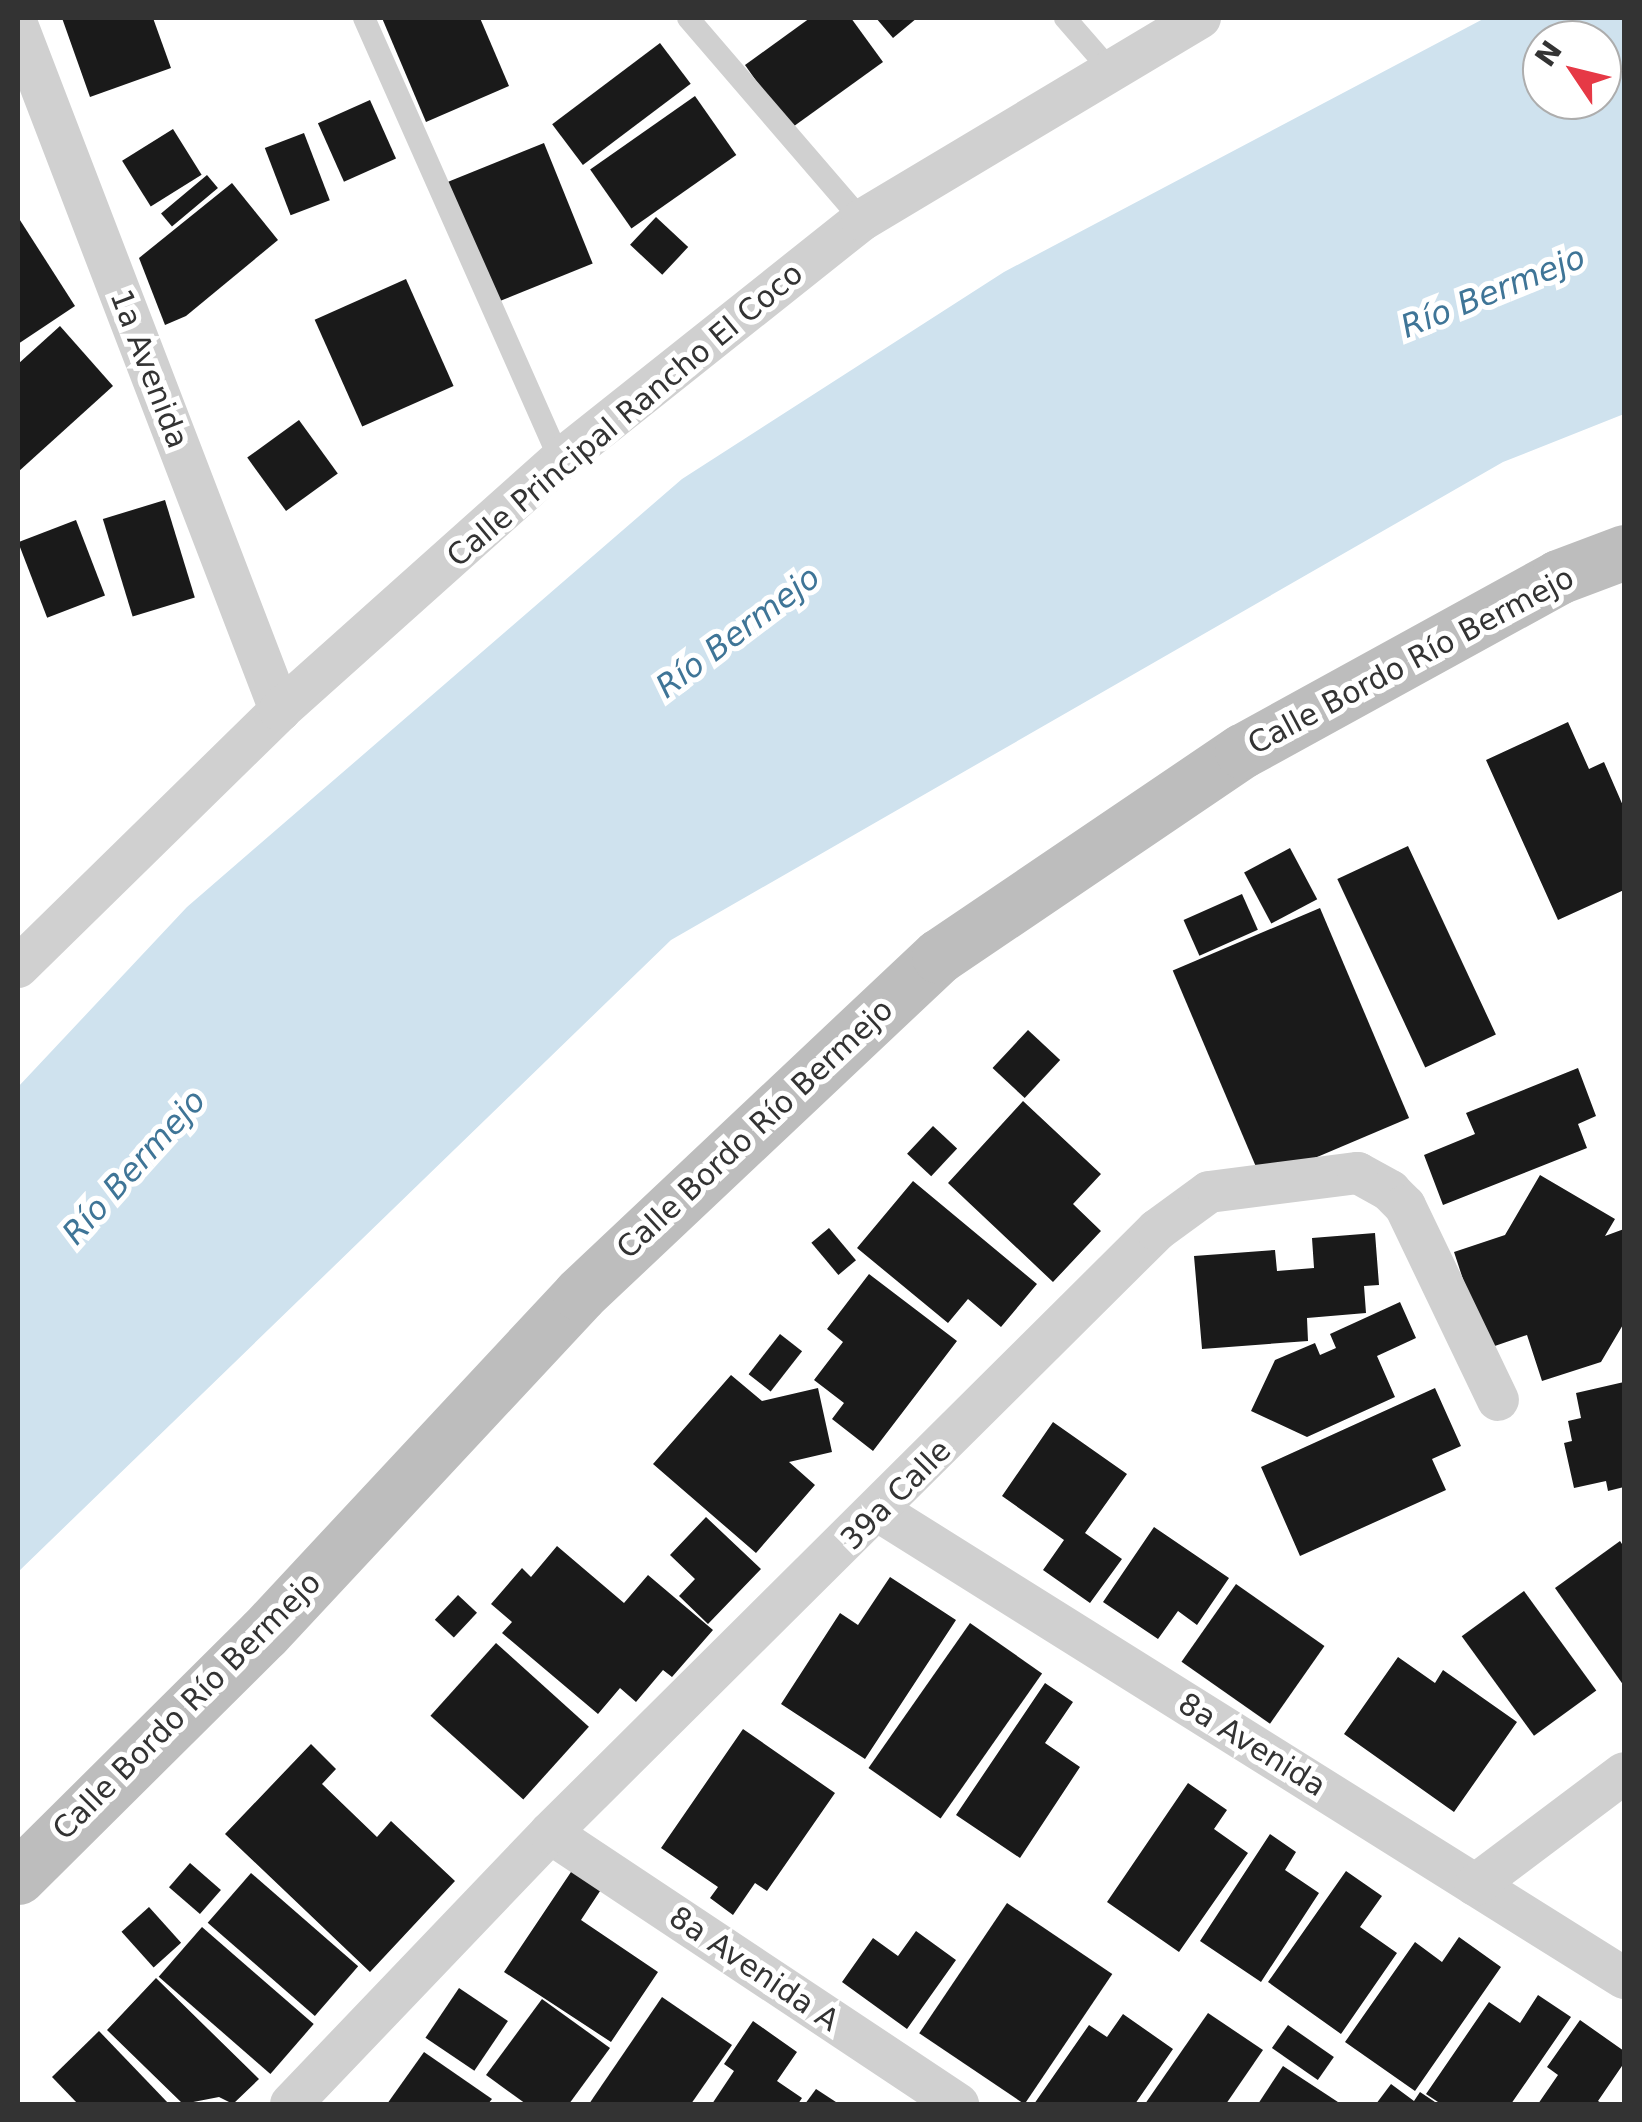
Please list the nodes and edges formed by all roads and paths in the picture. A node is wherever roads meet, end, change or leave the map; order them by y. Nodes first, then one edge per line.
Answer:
1 (364, 18) edge
2 (688, 18) edge
3 (1065, 18) edge
4 (1200, 18) edge
5 (18, 27) edge
6 (1110, 71) junction
7 (862, 220) junction
8 (560, 460) junction
9 (1624, 552) edge
10 (280, 710) junction
11 (18, 967) edge
12 (1498, 1400) dead end
13 (880, 1512) junction
14 (1624, 1773) edge
15 (550, 1833) junction
16 (18, 1877) edge
17 (1475, 1885) junction
18 (1624, 1978) edge
19 (291, 2104) edge
20 (958, 2104) edge

1 - 8 lane
2 - 7 lane
3 - 6 lane
4 - 6 street, Calle Principal Rancho El Coco
5 - 10 street, 1a Avenida
6 - 7 street, Calle Principal Rancho El Coco
7 - 8 street, Calle Principal Rancho El Coco
8 - 10 street, Calle Principal Rancho El Coco
9 - 16 main road, Calle Bordo Río Bermejo
10 - 11 street, Calle Principal Rancho El Coco
12 - 13 street, 39a Calle
13 - 15 street, 39a Calle
13 - 17 street, 8a Avenida
14 - 17 street
15 - 19 street, 39a Calle
15 - 20 street, 8a Avenida A
17 - 18 street, 8a Avenida

